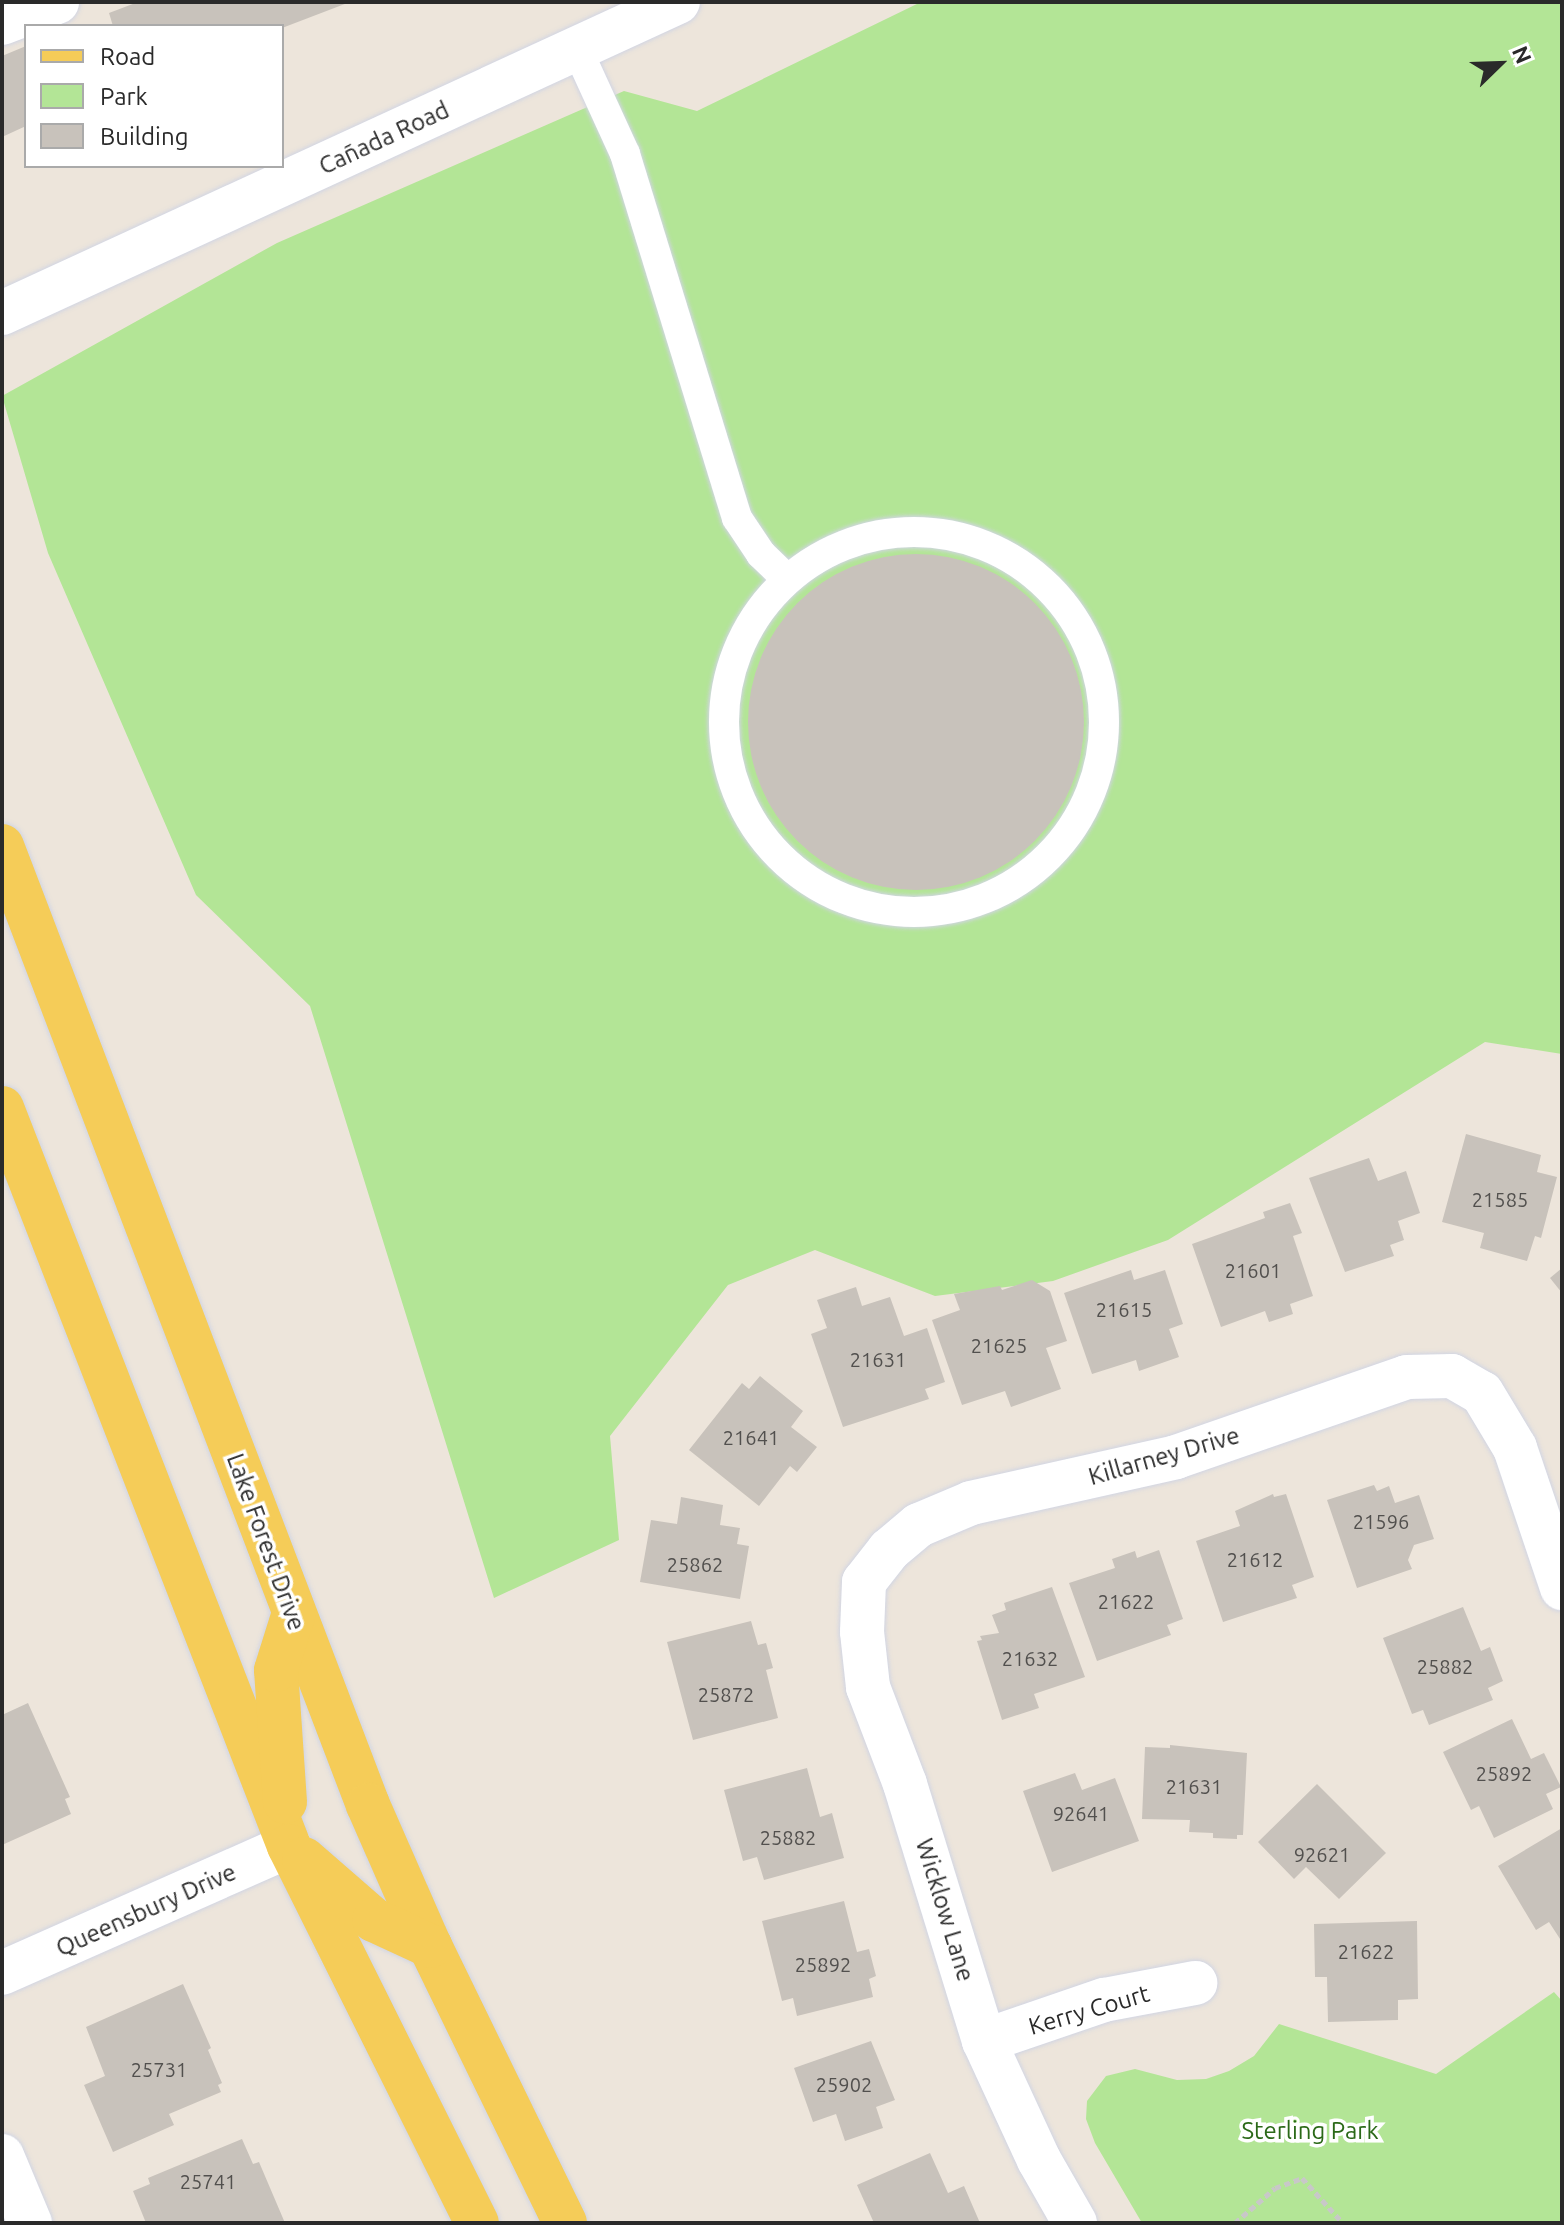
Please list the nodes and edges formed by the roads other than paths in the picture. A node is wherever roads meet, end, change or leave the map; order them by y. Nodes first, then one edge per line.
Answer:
1 (57, 2) edge
2 (678, 2) edge
3 (2, 23) edge
4 (577, 49) junction
5 (2, 313) edge
6 (787, 579) junction
7 (2, 846) edge
8 (2, 1108) edge
9 (864, 1582) joint
10 (1562, 1588) edge
11 (293, 1616) junction
12 (289, 1846) junction
13 (430, 1946) junction
14 (2, 1973) edge
15 (1195, 1983) dead end
16 (984, 2041) junction
17 (2, 2156) edge
18 (30, 2223) edge
19 (477, 2223) edge
20 (565, 2223) edge
21 (1075, 2223) edge

1 - 3 street
2 - 4 street, Cañada Road
4 - 5 street, Cañada Road
4 - 6 lane
6 - 6 lane
7 - 11 main road, Lake Forest Drive
8 - 12 main road
9 - 10 street, Killarney Drive
9 - 16 street, Wicklow Lane
11 - 12 main road
11 - 13 main road, Lake Forest Drive
12 - 13 main road
12 - 14 street, Queensbury Drive
12 - 19 main road
13 - 20 main road, Lake Forest Drive
15 - 16 street, Kerry Court
16 - 21 street, Wicklow Lane
17 - 18 street

